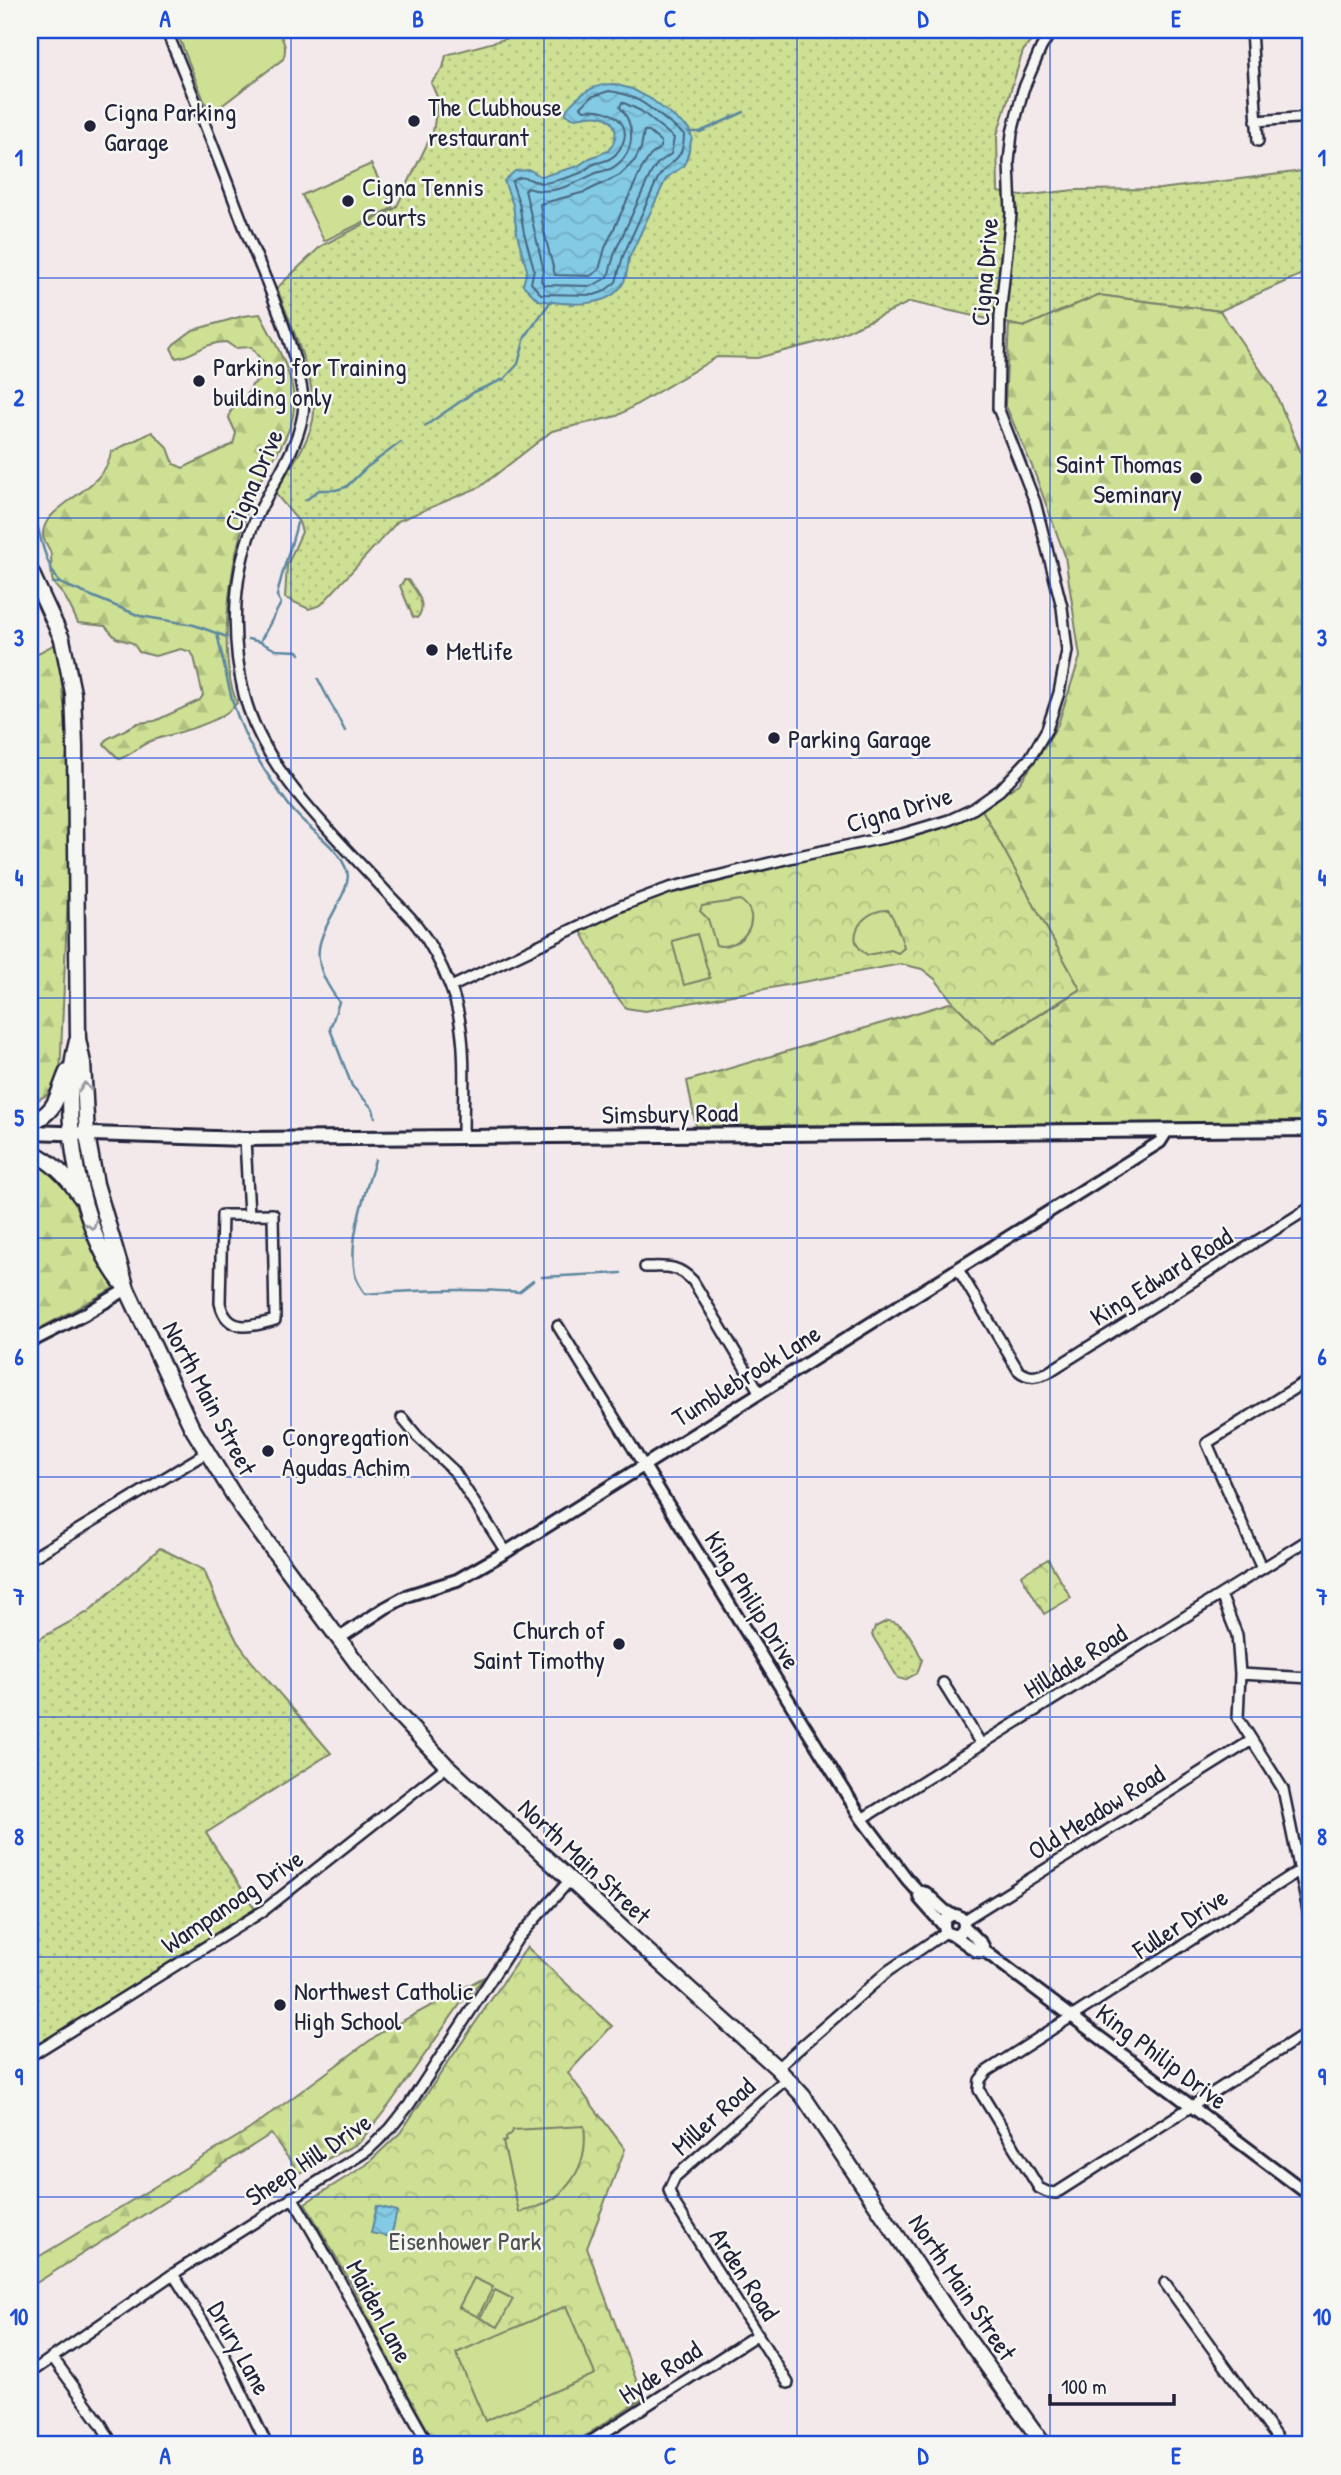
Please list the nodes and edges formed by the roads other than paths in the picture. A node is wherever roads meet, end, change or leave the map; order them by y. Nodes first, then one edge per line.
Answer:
1 (166, 30) edge
2 (1052, 30) edge
3 (1251, 30) edge
4 (1311, 117) edge
5 (1256, 121) junction
6 (1258, 141) dead end
7 (30, 570) edge
8 (451, 987) junction
9 (78, 1040) junction
10 (70, 1065) junction
11 (30, 1123) edge
12 (1311, 1129) edge
13 (1167, 1130) junction
14 (30, 1132) edge
15 (79, 1135) junction
16 (463, 1138) junction
17 (245, 1139) junction
18 (30, 1151) edge
19 (82, 1200) junction
20 (1311, 1207) edge
21 (249, 1215) junction
22 (645, 1267) dead end
23 (958, 1269) junction
24 (127, 1289) junction
25 (558, 1326) dead end
26 (30, 1342) edge
27 (1311, 1378) edge
28 (760, 1394) junction
29 (402, 1418) dead end
30 (206, 1453) junction
31 (644, 1466) junction
32 (1311, 1538) edge
33 (506, 1552) junction
34 (30, 1559) edge
35 (1262, 1569) junction
36 (1221, 1595) junction
37 (338, 1639) junction
38 (1240, 1674) junction
39 (1311, 1678) edge
40 (943, 1683) dead end
41 (1252, 1740) junction
42 (981, 1744) junction
43 (447, 1766) junction
44 (862, 1819) junction
45 (1311, 1863) edge
46 (1300, 1869) junction
47 (570, 1880) junction
48 (918, 1891) junction
49 (952, 1915) junction
50 (964, 1923) junction
51 (1311, 1925) edge
52 (948, 1931) junction
53 (986, 1952) junction
54 (1073, 2018) junction
55 (1311, 2030) edge
56 (30, 2056) edge
57 (782, 2073) junction
58 (1193, 2107) junction
59 (670, 2187) joint
60 (1310, 2194) edge
61 (292, 2197) junction
62 (173, 2274) junction
63 (1165, 2283) dead end
64 (758, 2334) junction
65 (53, 2358) junction
66 (30, 2372) edge
67 (788, 2383) dead end
68 (113, 2445) edge
69 (267, 2445) edge
70 (429, 2445) edge
71 (585, 2445) edge
72 (1044, 2445) edge
73 (1282, 2445) edge

1 - 8 street, Cigna Drive
2 - 8 street, Cigna Drive
3 - 5 street
4 - 5 street
5 - 6 street
7 - 9 main road
8 - 16 street, Cigna Drive
9 - 10 main road
15 -> 9 main road
10 - 11 main road
10 - 15 main road
12 - 13 main road, Simsbury Road
13 - 16 main road, Simsbury Road
13 - 23 street, Tumblebrook Lane
14 - 15 main road, Simsbury Road
15 - 17 main road, Simsbury Road
15 - 19 main road, North Main Street
15 - 24 main road, North Main Street
16 - 17 main road, Simsbury Road
17 - 21 street
18 - 19 main road
19 -> 24 main road, North Main Street
20 - 23 street, King Edward Road
21 - 21 street
22 - 28 street
23 - 28 street, Tumblebrook Lane
24 - 26 street
24 - 30 main road, North Main Street
25 - 31 street, King Philip Drive
27 - 35 street
28 - 31 street, Tumblebrook Lane
29 - 33 street
30 - 34 street
30 - 37 main road, North Main Street
31 - 33 street, Tumblebrook Lane
31 - 44 street, King Philip Drive
32 - 35 street, Hilldale Road
33 - 37 street, Tumblebrook Lane
35 - 36 street, Hilldale Road
36 - 38 street
36 - 42 street, Hilldale Road
37 - 43 main road, North Main Street
38 - 39 street
38 - 41 street
40 - 42 street
41 - 46 street
41 - 50 street, Old Meadow Road
42 - 44 street, Hilldale Road
43 - 47 main road, North Main Street
43 - 56 street, Wampanoag Drive
44 - 48 street, King Philip Drive
45 - 46 street, Fuller Drive
46 - 51 street
46 - 54 street, Fuller Drive
47 - 57 main road, North Main Street
47 - 61 street, Sheep Hill Drive
48 - 49 street, King Philip Drive
48 - 52 street, King Philip Drive
49 - 50 street
49 - 52 street
50 - 52 street
50 - 53 street, King Philip Drive
52 - 53 street, King Philip Drive
52 - 57 street
53 - 54 street, King Philip Drive
54 - 58 street, King Philip Drive
54 - 58 street, Fuller Drive
55 - 58 street
57 - 59 street, Miller Road
57 - 72 main road, North Main Street
58 - 60 street, King Philip Drive
59 - 64 street, Arden Road
61 - 62 street, Sheep Hill Drive
61 - 70 street, Maiden Lane
62 - 65 street, Sheep Hill Drive
62 - 69 street, Drury Lane
63 - 73 street
64 - 67 street, Arden Road
64 - 71 street, Hyde Road
65 - 66 street, Sheep Hill Drive
65 - 68 street

